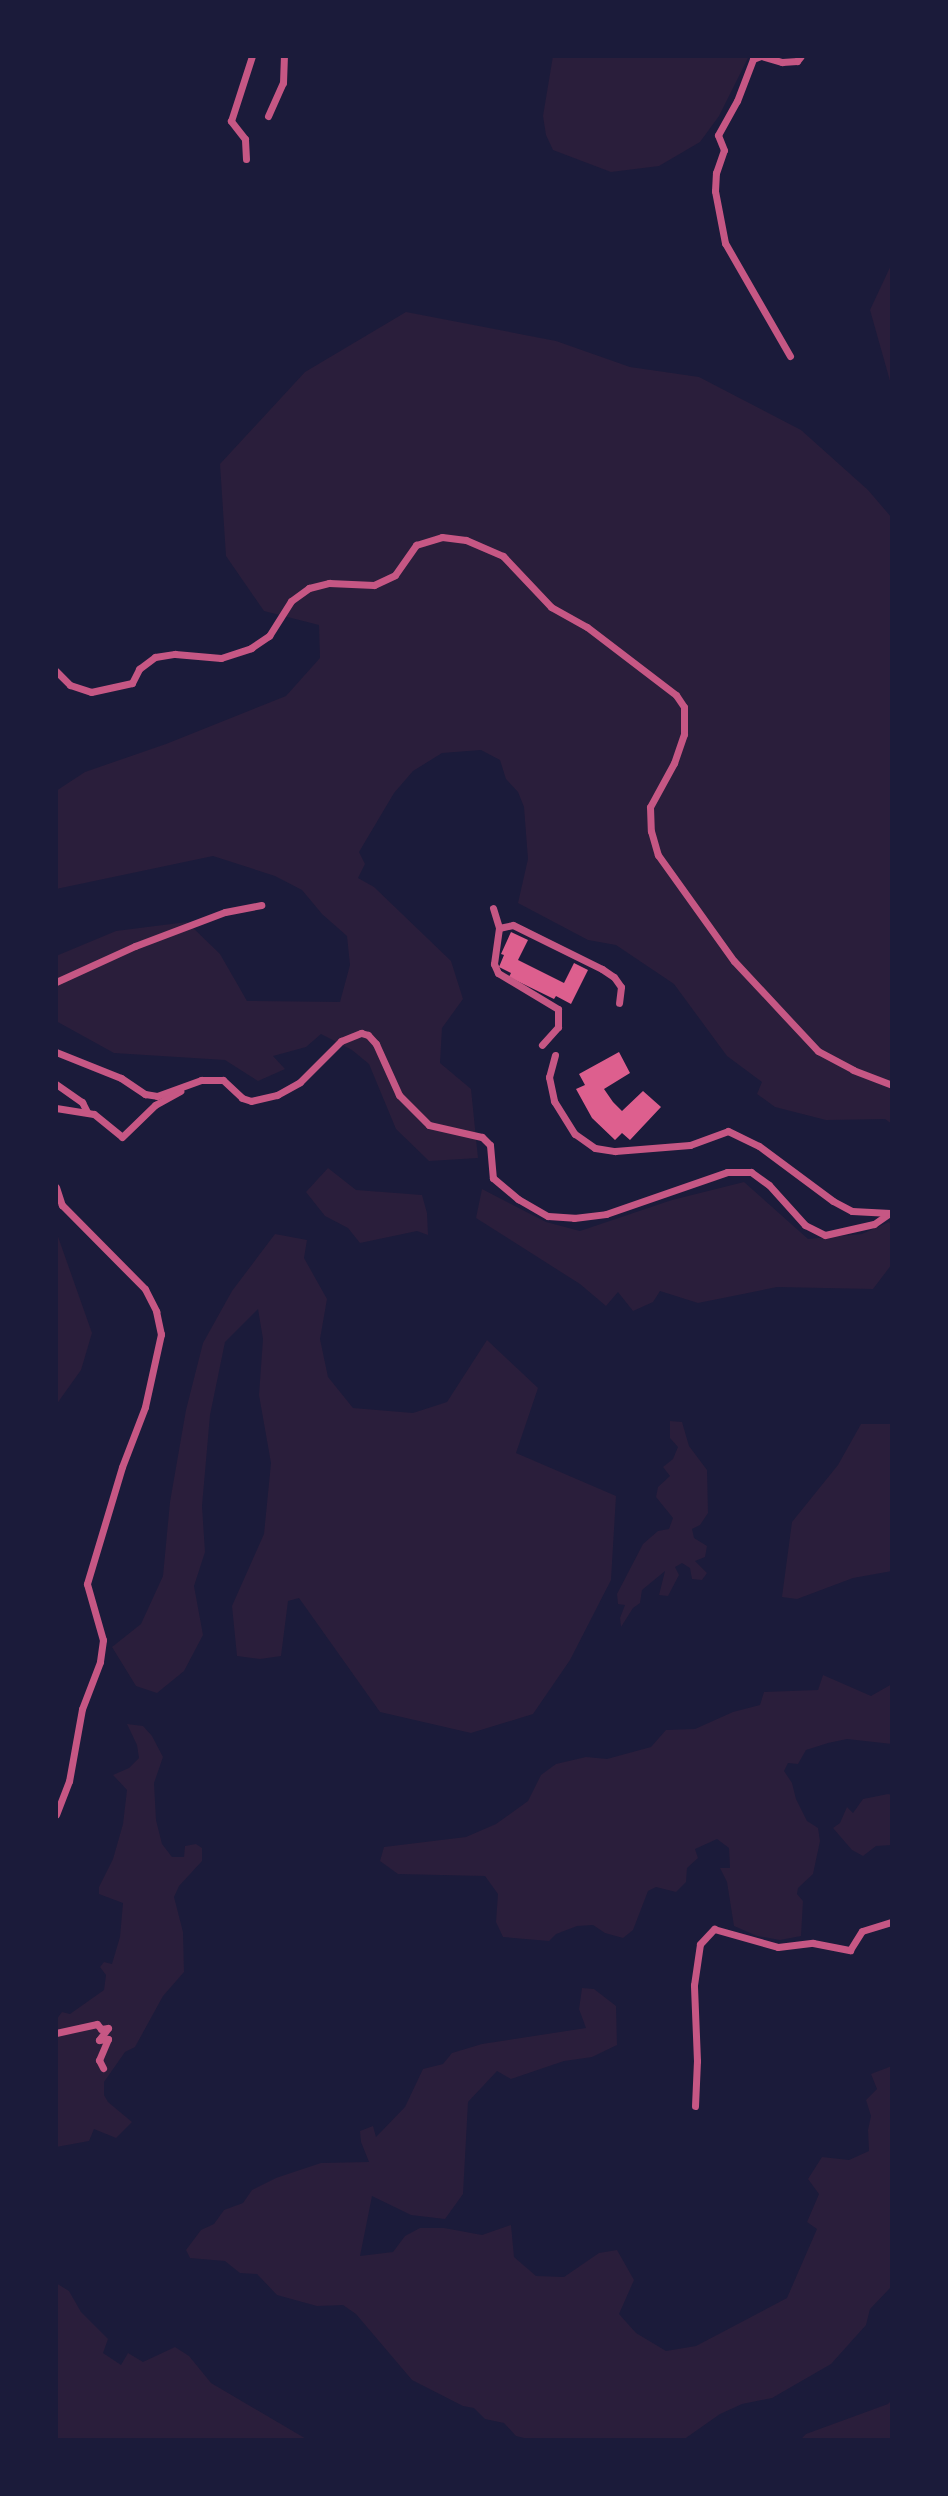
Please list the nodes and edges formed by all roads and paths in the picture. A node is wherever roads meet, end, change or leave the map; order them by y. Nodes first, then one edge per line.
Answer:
1 (252, 56) edge
2 (284, 56) edge
3 (801, 56) edge
4 (268, 116) dead end
5 (246, 159) dead end
6 (790, 355) dead end
7 (56, 671) edge
8 (261, 905) dead end
9 (494, 908) dead end
10 (499, 928) junction
11 (56, 982) edge
12 (619, 1003) dead end
13 (542, 1045) dead end
14 (56, 1052) edge
15 (555, 1055) dead end
16 (56, 1084) edge
17 (191, 1084) junction
18 (892, 1085) edge
19 (56, 1108) edge
20 (86, 1112) junction
21 (56, 1187) edge
22 (891, 1213) edge
23 (56, 1815) edge
24 (892, 1922) edge
25 (56, 2033) edge
26 (103, 2068) dead end
27 (695, 2106) dead end

1 - 5 street
2 - 4 street
3 - 6 street
7 - 18 street
8 - 11 street
9 - 10 street
10 - 12 street
10 - 13 street
14 - 17 street
15 - 22 street
16 - 20 street
17 - 20 street
17 - 22 street
19 - 20 street
21 - 23 street
24 - 27 street
25 - 26 street

